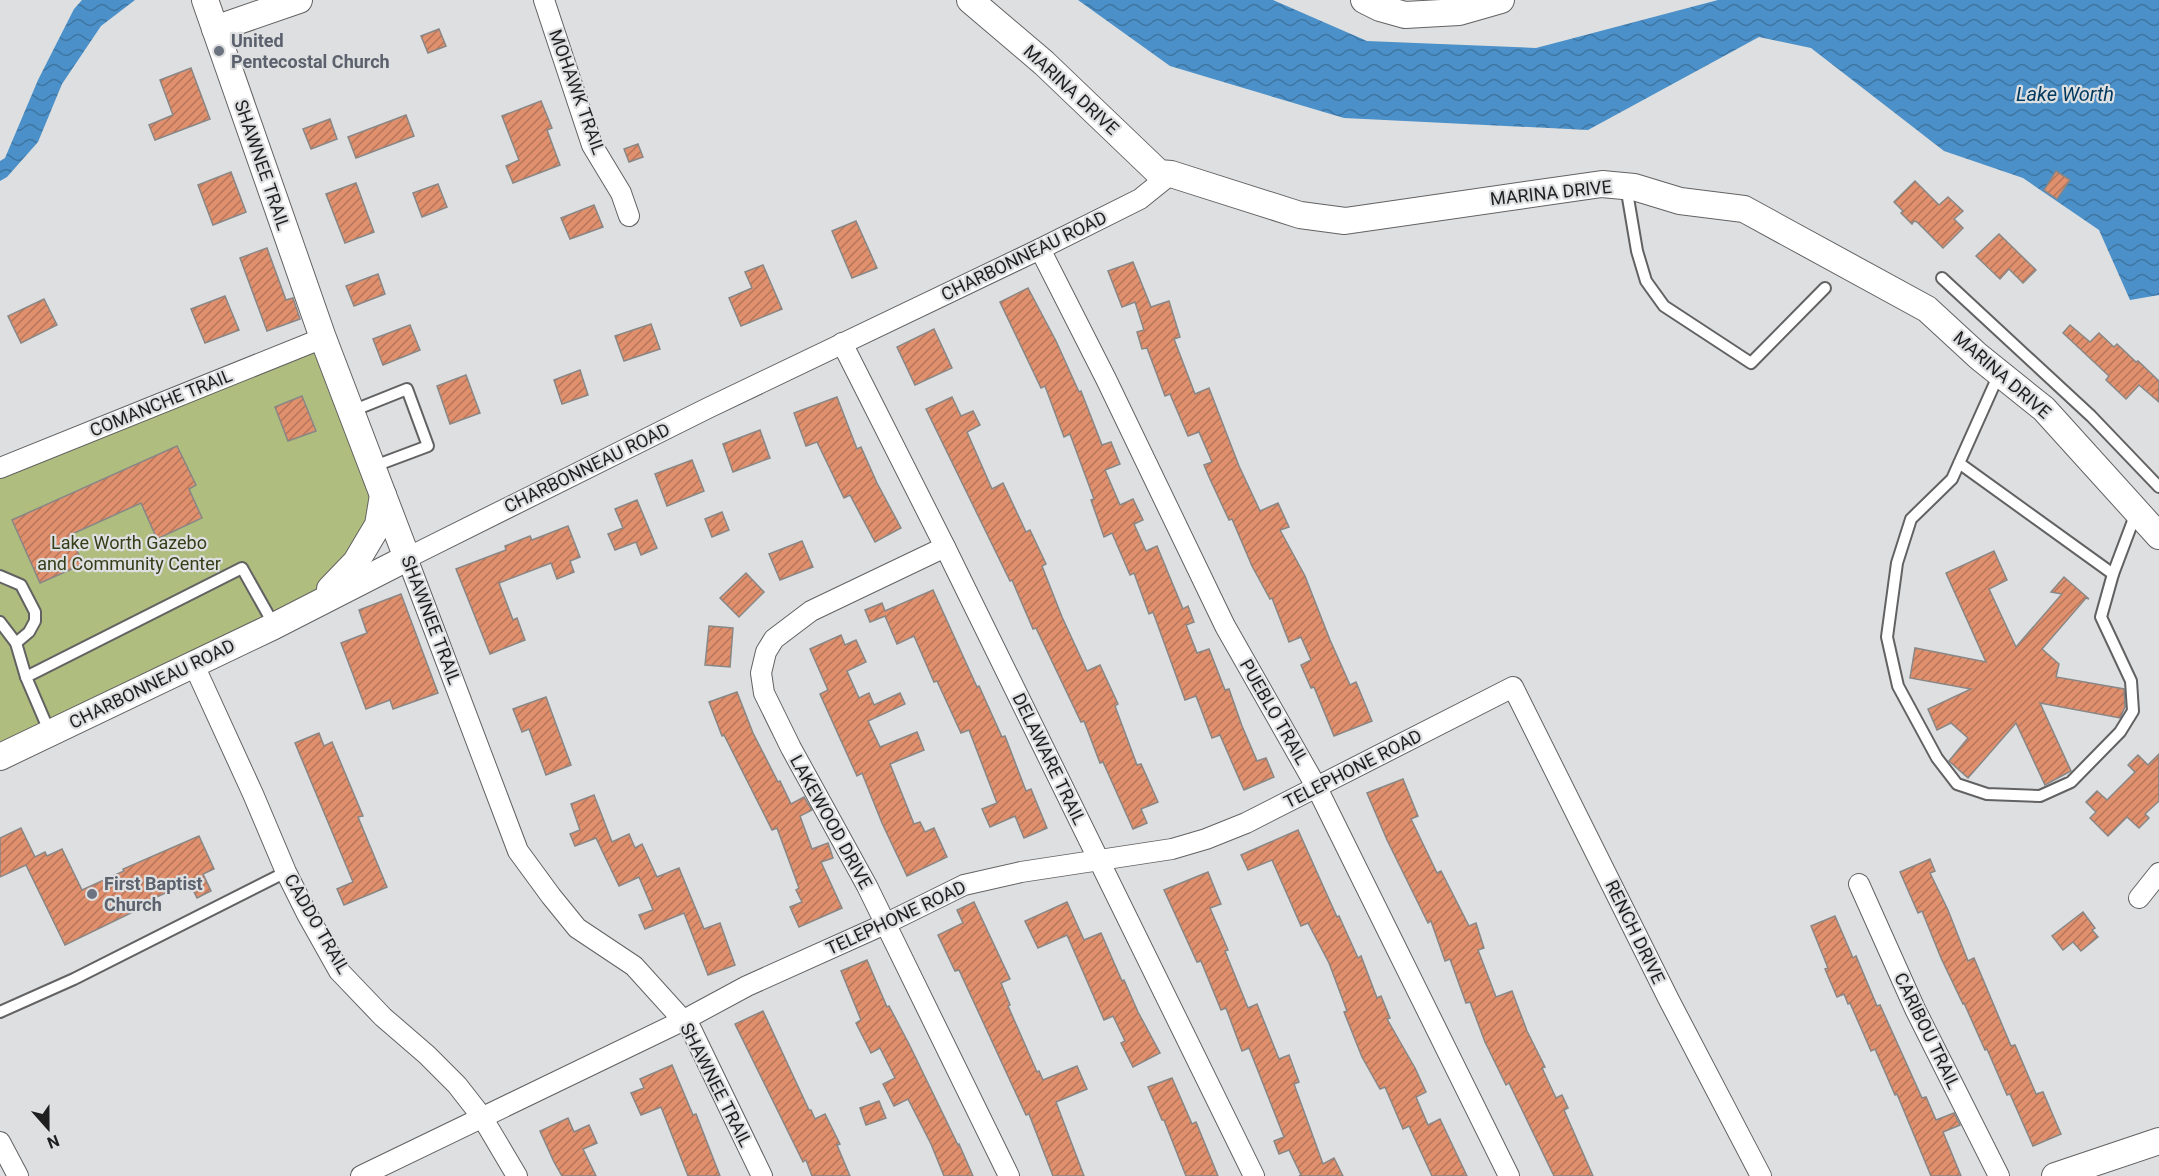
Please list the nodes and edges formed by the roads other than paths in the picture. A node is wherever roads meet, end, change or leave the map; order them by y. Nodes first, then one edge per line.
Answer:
1 (205, 0) edge
2 (299, 0) edge
3 (544, 0) edge
4 (970, 0) edge
5 (1364, 0) edge
6 (1501, 0) edge
7 (215, 29) junction
8 (1171, 174) junction
9 (1626, 186) junction
10 (629, 216) dead end
11 (1040, 249) junction
12 (1942, 278) dead end
13 (1825, 288) dead end
14 (323, 338) junction
15 (842, 344) junction
16 (1999, 373) junction
17 (351, 411) junction
18 (1959, 463) junction
19 (372, 467) junction
20 (0, 468) edge
21 (2159, 486) edge
22 (383, 495) junction
23 (2136, 511) junction
24 (2159, 536) edge
25 (945, 547) junction
26 (407, 558) junction
27 (2113, 574) junction
28 (0, 576) edge
29 (312, 606) junction
30 (0, 622) edge
31 (274, 626) junction
32 (16, 643) junction
33 (193, 663) junction
34 (26, 677) junction
35 (1514, 687) joint
36 (50, 733) junction
37 (0, 757) edge
38 (1317, 788) junction
39 (1098, 859) junction
40 (286, 872) junction
41 (2159, 873) edge
42 (1858, 884) dead end
43 (2139, 898) dead end
44 (885, 924) junction
45 (0, 1012) edge
46 (684, 1020) junction
47 (482, 1117) junction
48 (2159, 1141) edge
49 (0, 1142) edge
50 (18, 1176) edge
51 (361, 1176) edge
52 (517, 1176) edge
53 (762, 1176) edge
54 (1009, 1176) edge
55 (1254, 1176) edge
56 (1509, 1176) edge
57 (1761, 1176) edge
58 (1999, 1176) edge
59 (2055, 1176) edge

1 - 7 street, SHAWNEE TRAIL
2 - 7 street
3 - 10 street, MOHAWK TRAIL
4 - 8 street, MARINA DRIVE
5 - 6 street
7 - 14 street, SHAWNEE TRAIL
8 - 9 street, MARINA DRIVE
8 - 11 street, CHARBONNEAU ROAD
9 - 13 lane
9 - 16 street, MARINA DRIVE
11 - 15 street, CHARBONNEAU ROAD
11 - 38 street, PUEBLO TRAIL
12 - 21 lane
14 - 17 street, SHAWNEE TRAIL
14 - 20 street, COMANCHE TRAIL
15 - 25 street, DELAWARE TRAIL
15 - 26 street, CHARBONNEAU ROAD
16 - 18 lane
16 - 23 street, MARINA DRIVE
17 - 19 street, SHAWNEE TRAIL
17 - 19 lane
18 - 27 lane
18 - 27 lane
19 - 22 street, SHAWNEE TRAIL
22 - 26 street, SHAWNEE TRAIL
22 - 29 street
23 - 24 street, MARINA DRIVE
23 - 27 lane
25 - 39 street, DELAWARE TRAIL
25 - 44 street, LAKEWOOD DRIVE
26 - 29 street, CHARBONNEAU ROAD
26 - 46 street, SHAWNEE TRAIL
28 - 32 lane
29 - 31 street, CHARBONNEAU ROAD
30 - 32 lane
31 - 33 street, CHARBONNEAU ROAD
31 - 34 lane
32 - 34 lane
33 - 36 street, CHARBONNEAU ROAD
33 - 40 street, CADDO TRAIL
34 - 36 lane
35 - 38 street, TELEPHONE ROAD
35 - 57 street, RENCH DRIVE
36 - 37 street, CHARBONNEAU ROAD
38 - 39 street, TELEPHONE ROAD
38 - 56 street, PUEBLO TRAIL
39 - 44 street, TELEPHONE ROAD
39 - 55 street, DELAWARE TRAIL
40 - 45 lane
40 - 47 street, CADDO TRAIL
41 - 43 street
42 - 58 street, CARIBOU TRAIL
44 - 46 street, TELEPHONE ROAD
44 - 54 street, LAKEWOOD DRIVE
46 - 47 street, TELEPHONE ROAD
46 - 53 street, SHAWNEE TRAIL
47 - 51 street, TELEPHONE ROAD
47 - 52 street, CADDO TRAIL
48 - 59 street
49 - 50 street

